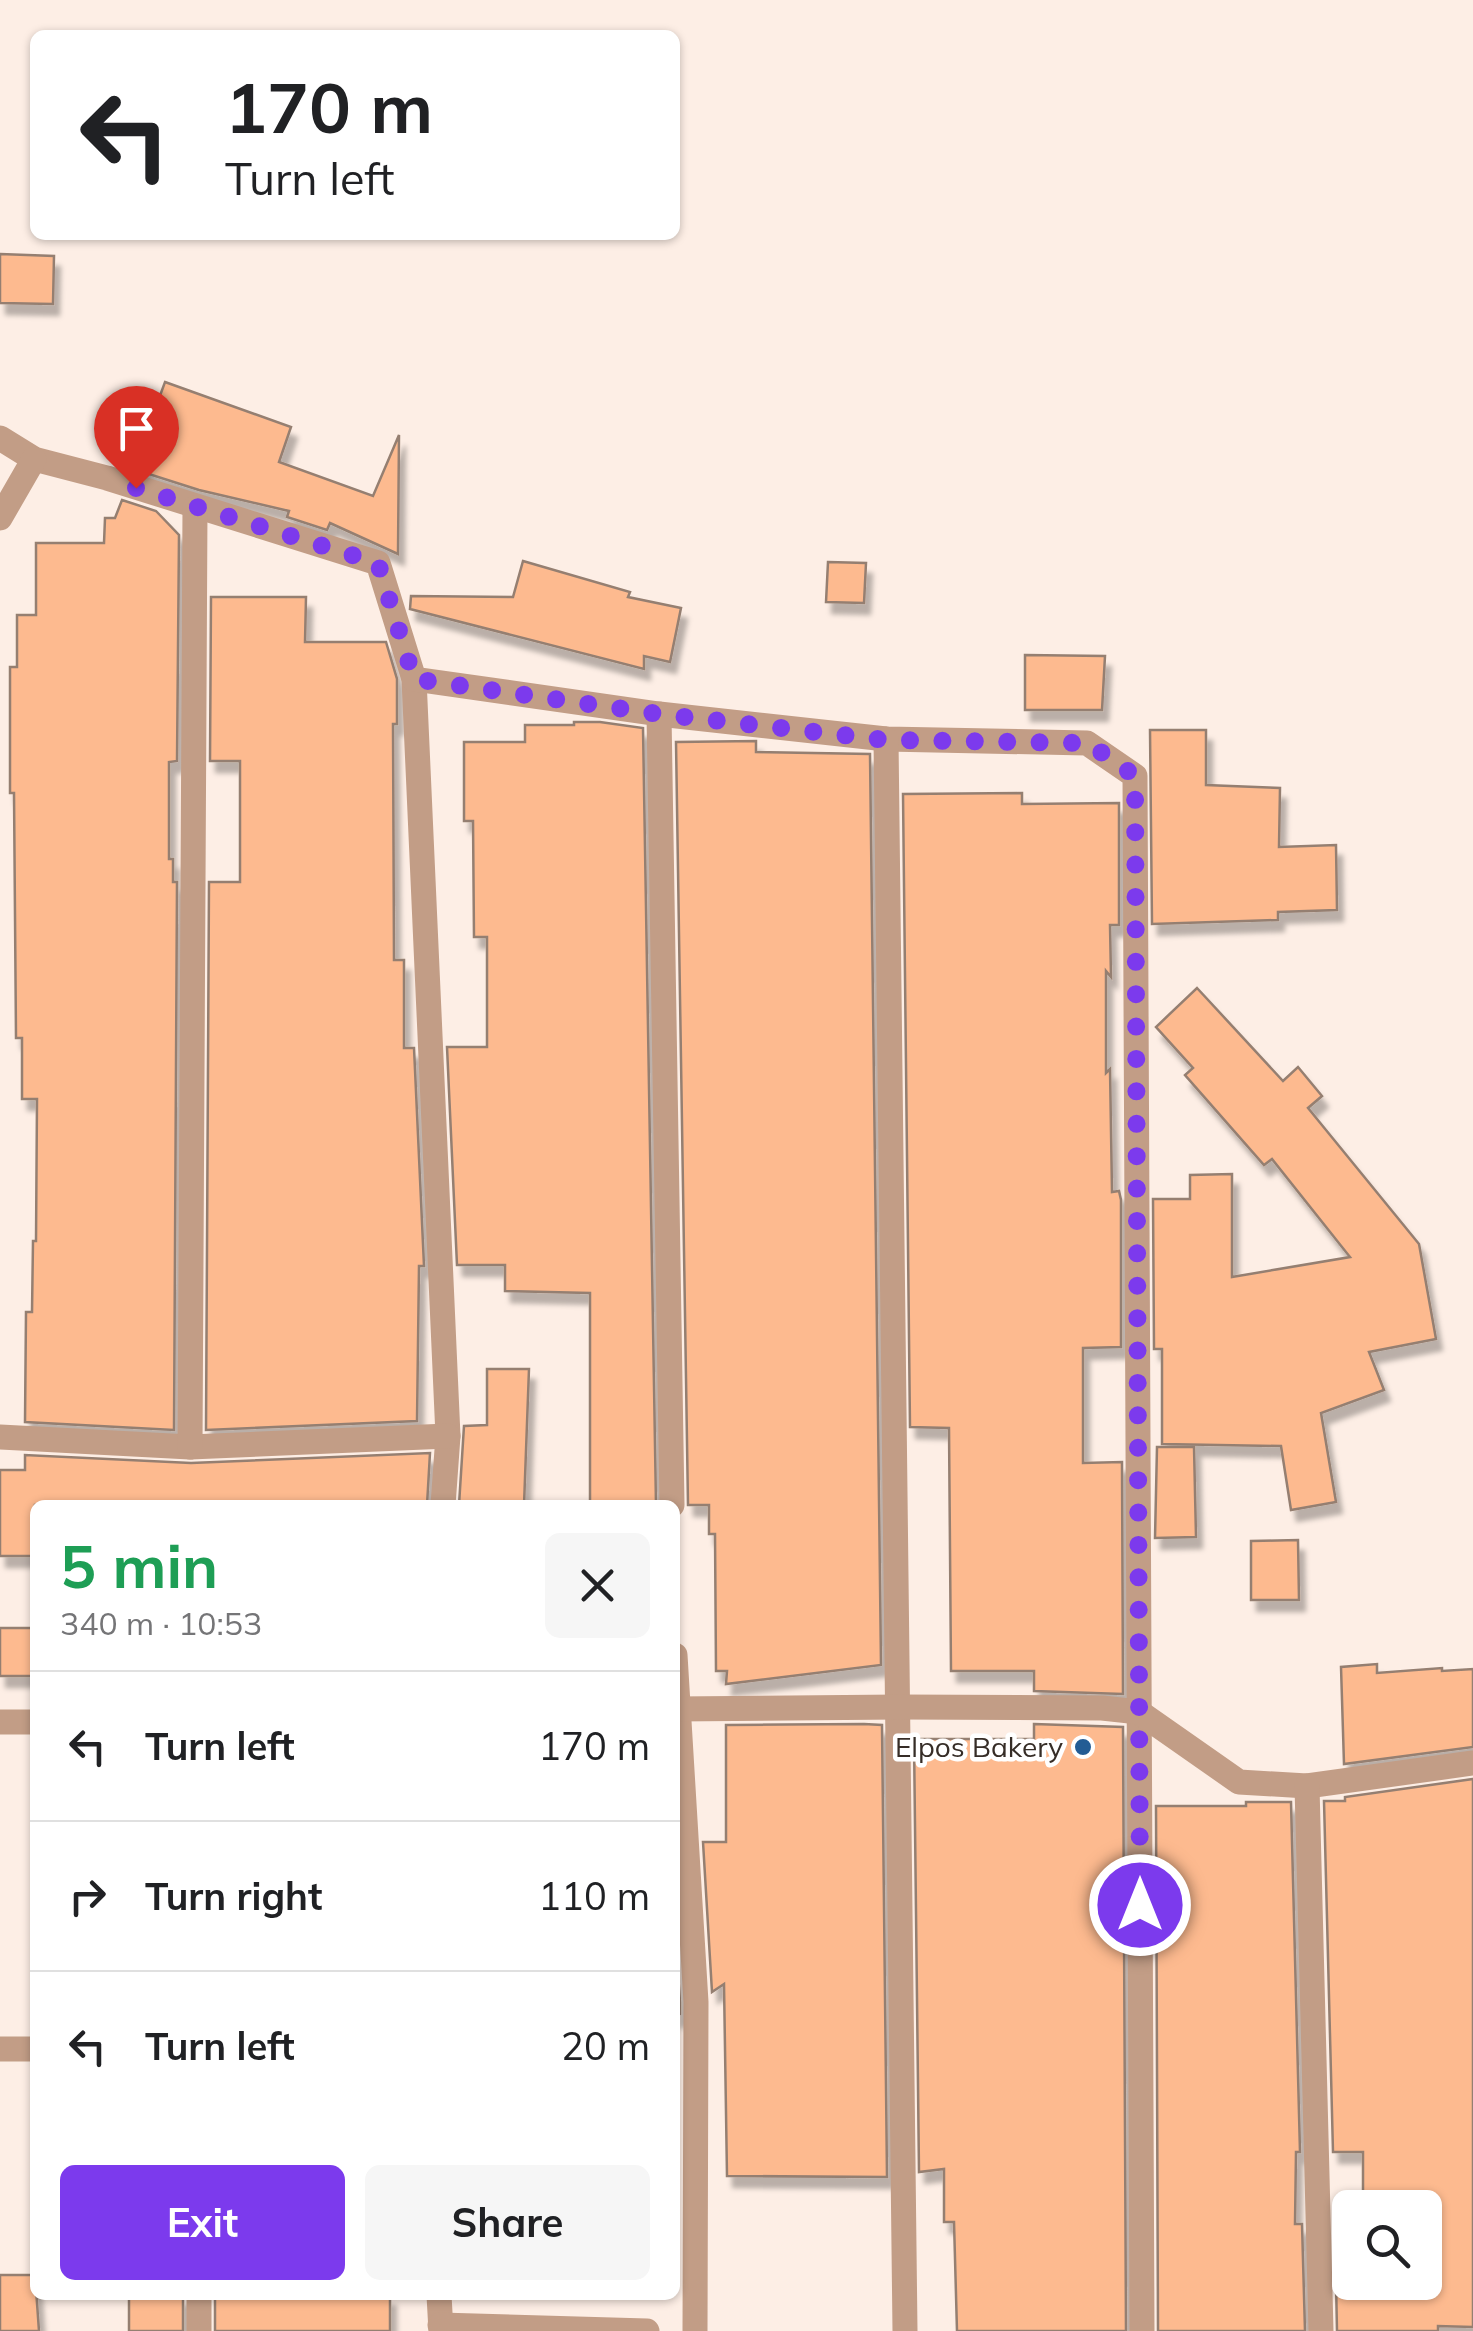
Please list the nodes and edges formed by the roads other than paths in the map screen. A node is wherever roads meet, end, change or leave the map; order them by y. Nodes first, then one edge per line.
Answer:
1 (0, 438) edge
2 (34, 459) junction
3 (195, 508) junction
4 (0, 518) edge
5 (414, 679) junction
6 (659, 714) junction
7 (886, 740) junction
8 (448, 1436) junction
9 (0, 1437) edge
10 (190, 1447) junction
11 (443, 1500) edge
12 (672, 1500) edge
13 (900, 1707) junction
14 (680, 1708) edge
15 (1139, 1712) junction
16 (0, 1722) edge
17 (30, 1722) edge
18 (1473, 1763) edge
19 (680, 1767) edge
20 (1306, 1786) junction
21 (30, 2048) edge
22 (0, 2049) edge
23 (199, 2300) edge
24 (439, 2300) edge
25 (441, 2328) edge
26 (199, 2331) edge
27 (647, 2331) edge
28 (694, 2331) edge
29 (905, 2331) edge
30 (1142, 2331) edge
31 (1320, 2331) edge

1 - 2 street
2 - 3 street
2 - 4 street
3 - 5 street
3 - 10 street
5 - 6 street
5 - 8 street
6 - 7 street
6 - 12 street
7 - 13 street
7 - 15 street
8 - 10 street
8 - 11 street
9 - 10 street
13 - 14 street
13 - 15 street
13 - 29 street
15 - 20 street
15 - 30 street
16 - 17 street
18 - 20 street
19 - 28 street
20 - 31 street
21 - 22 street
23 - 26 street
24 - 25 street
25 - 27 street

